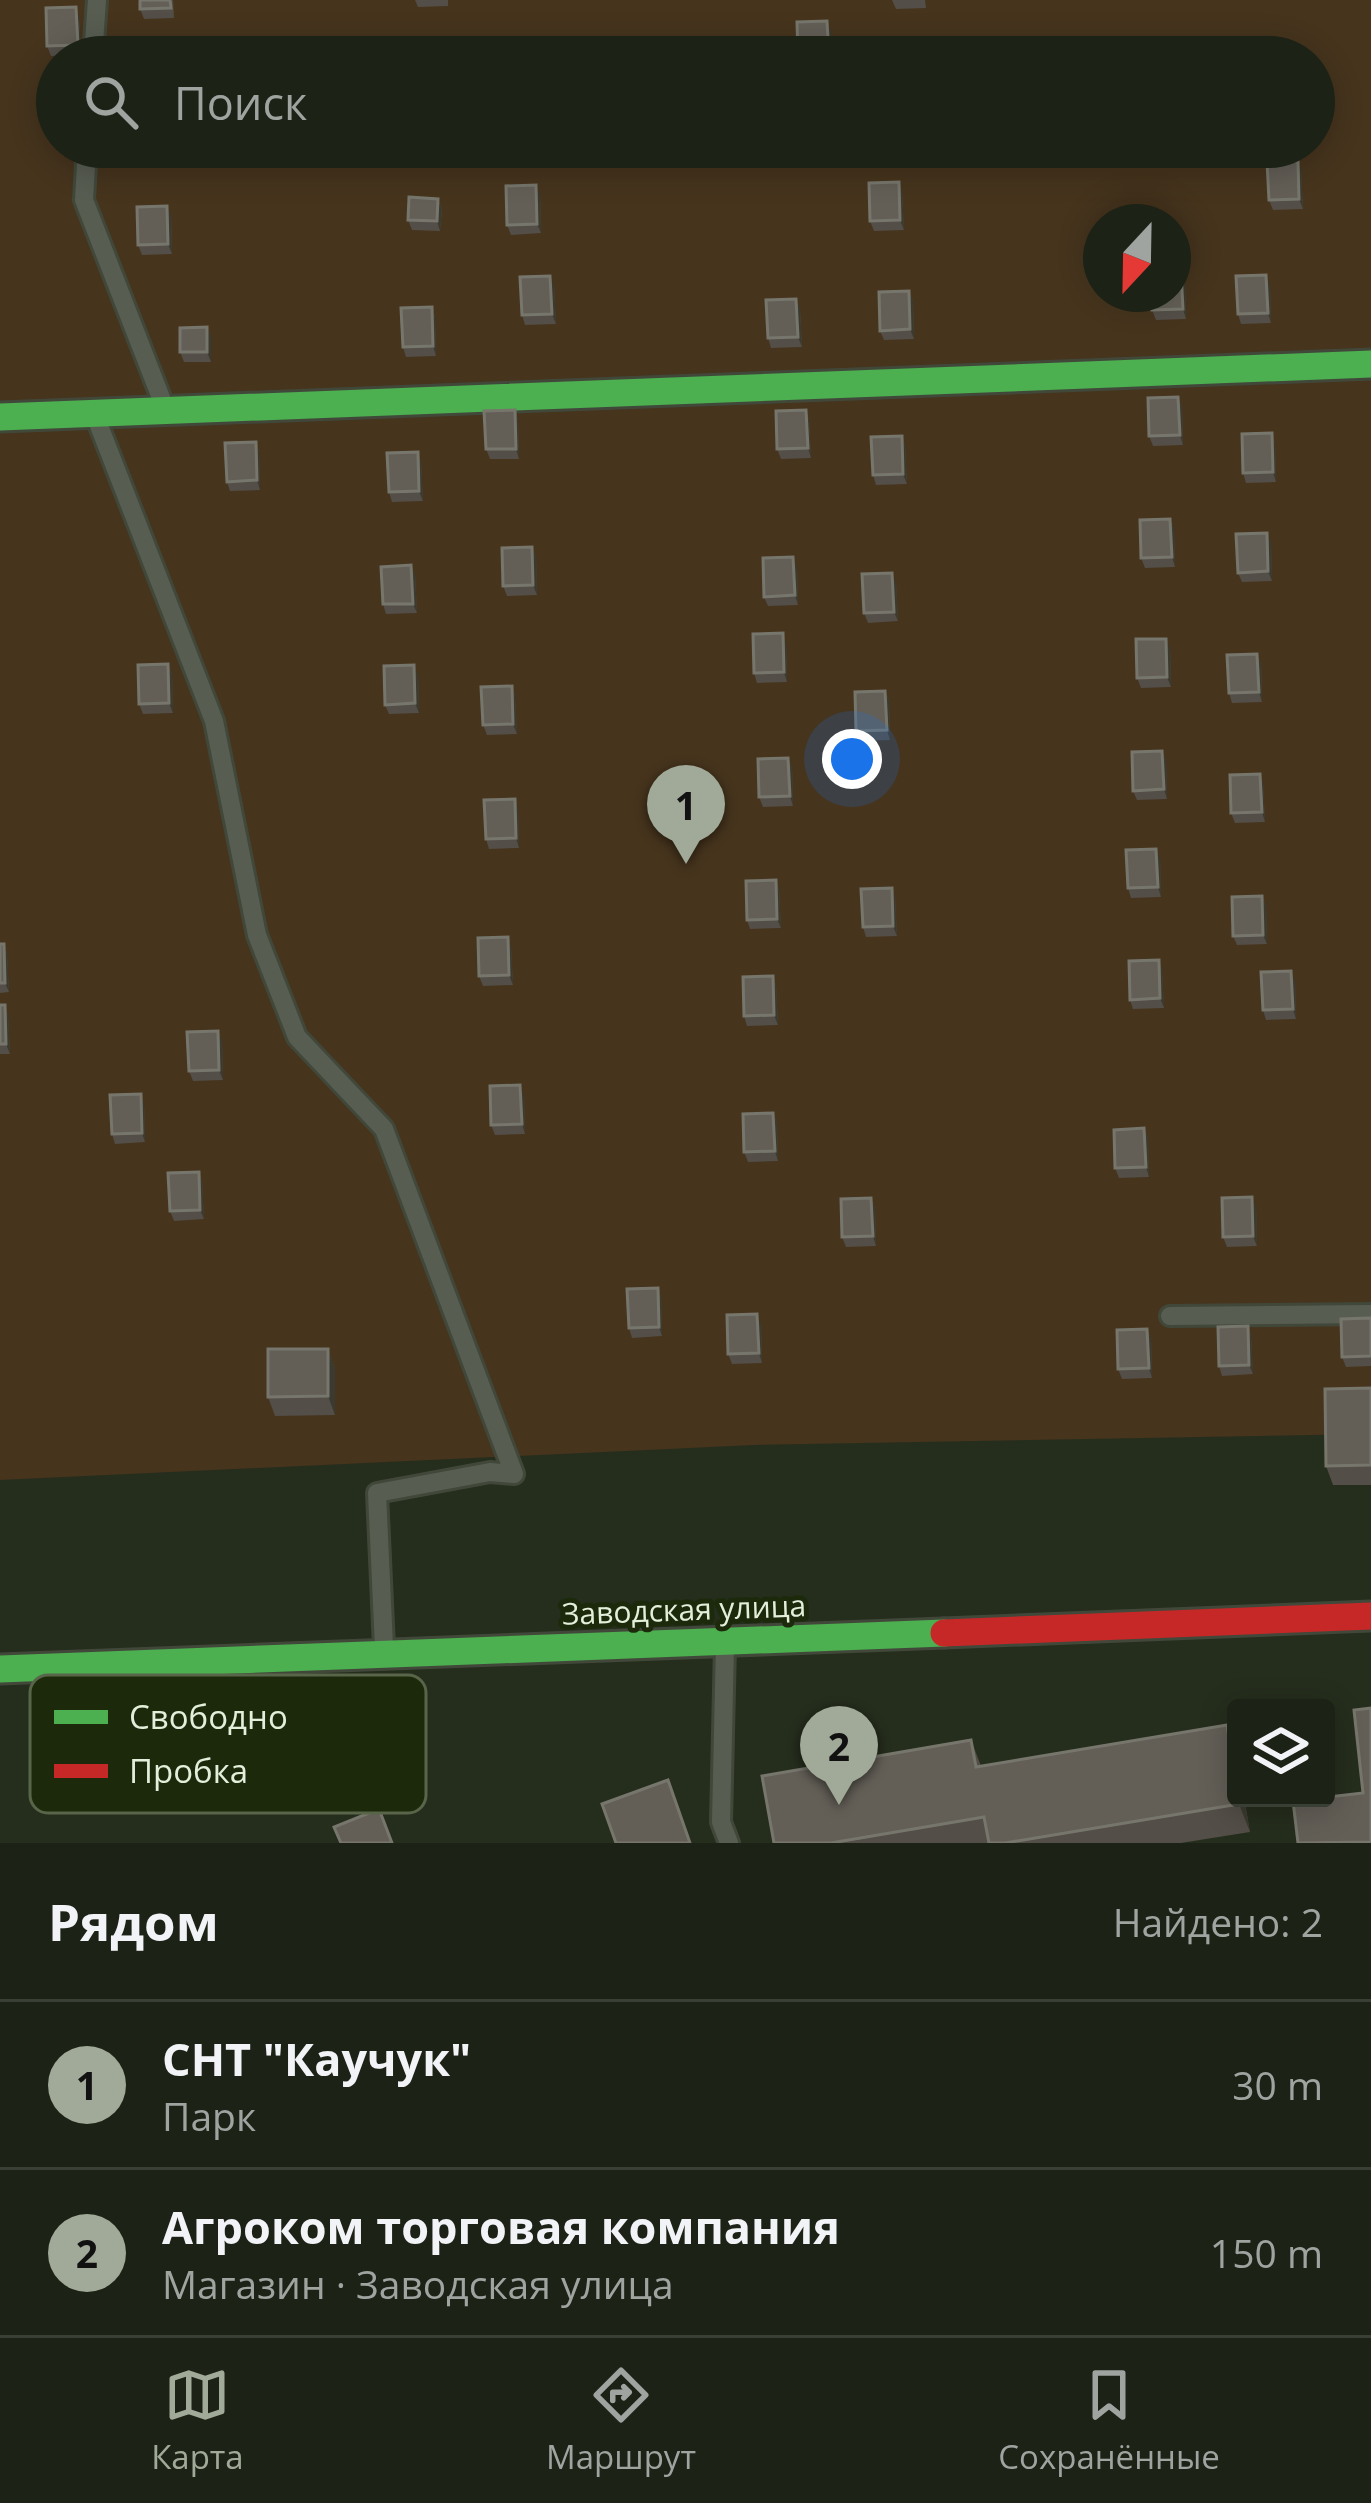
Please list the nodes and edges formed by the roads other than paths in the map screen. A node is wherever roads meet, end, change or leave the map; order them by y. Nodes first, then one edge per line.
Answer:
1 (97, 0) edge
2 (94, 36) edge
3 (86, 168) edge
4 (1371, 364) edge
5 (166, 411) junction
6 (94, 413) junction
7 (0, 417) edge
8 (1371, 1314) edge
9 (1170, 1316) dead end
10 (1371, 1616) edge
11 (725, 1640) junction
12 (384, 1654) junction
13 (0, 1669) edge
14 (729, 1843) edge

1 - 2 lane
3 - 5 lane
4 - 5 street
5 - 6 street
6 - 7 street
6 - 12 lane
8 - 9 lane
10 - 11 street, Заводская улица
11 - 12 street, Заводская улица
11 - 14 lane
12 - 13 street, Заводская улица

